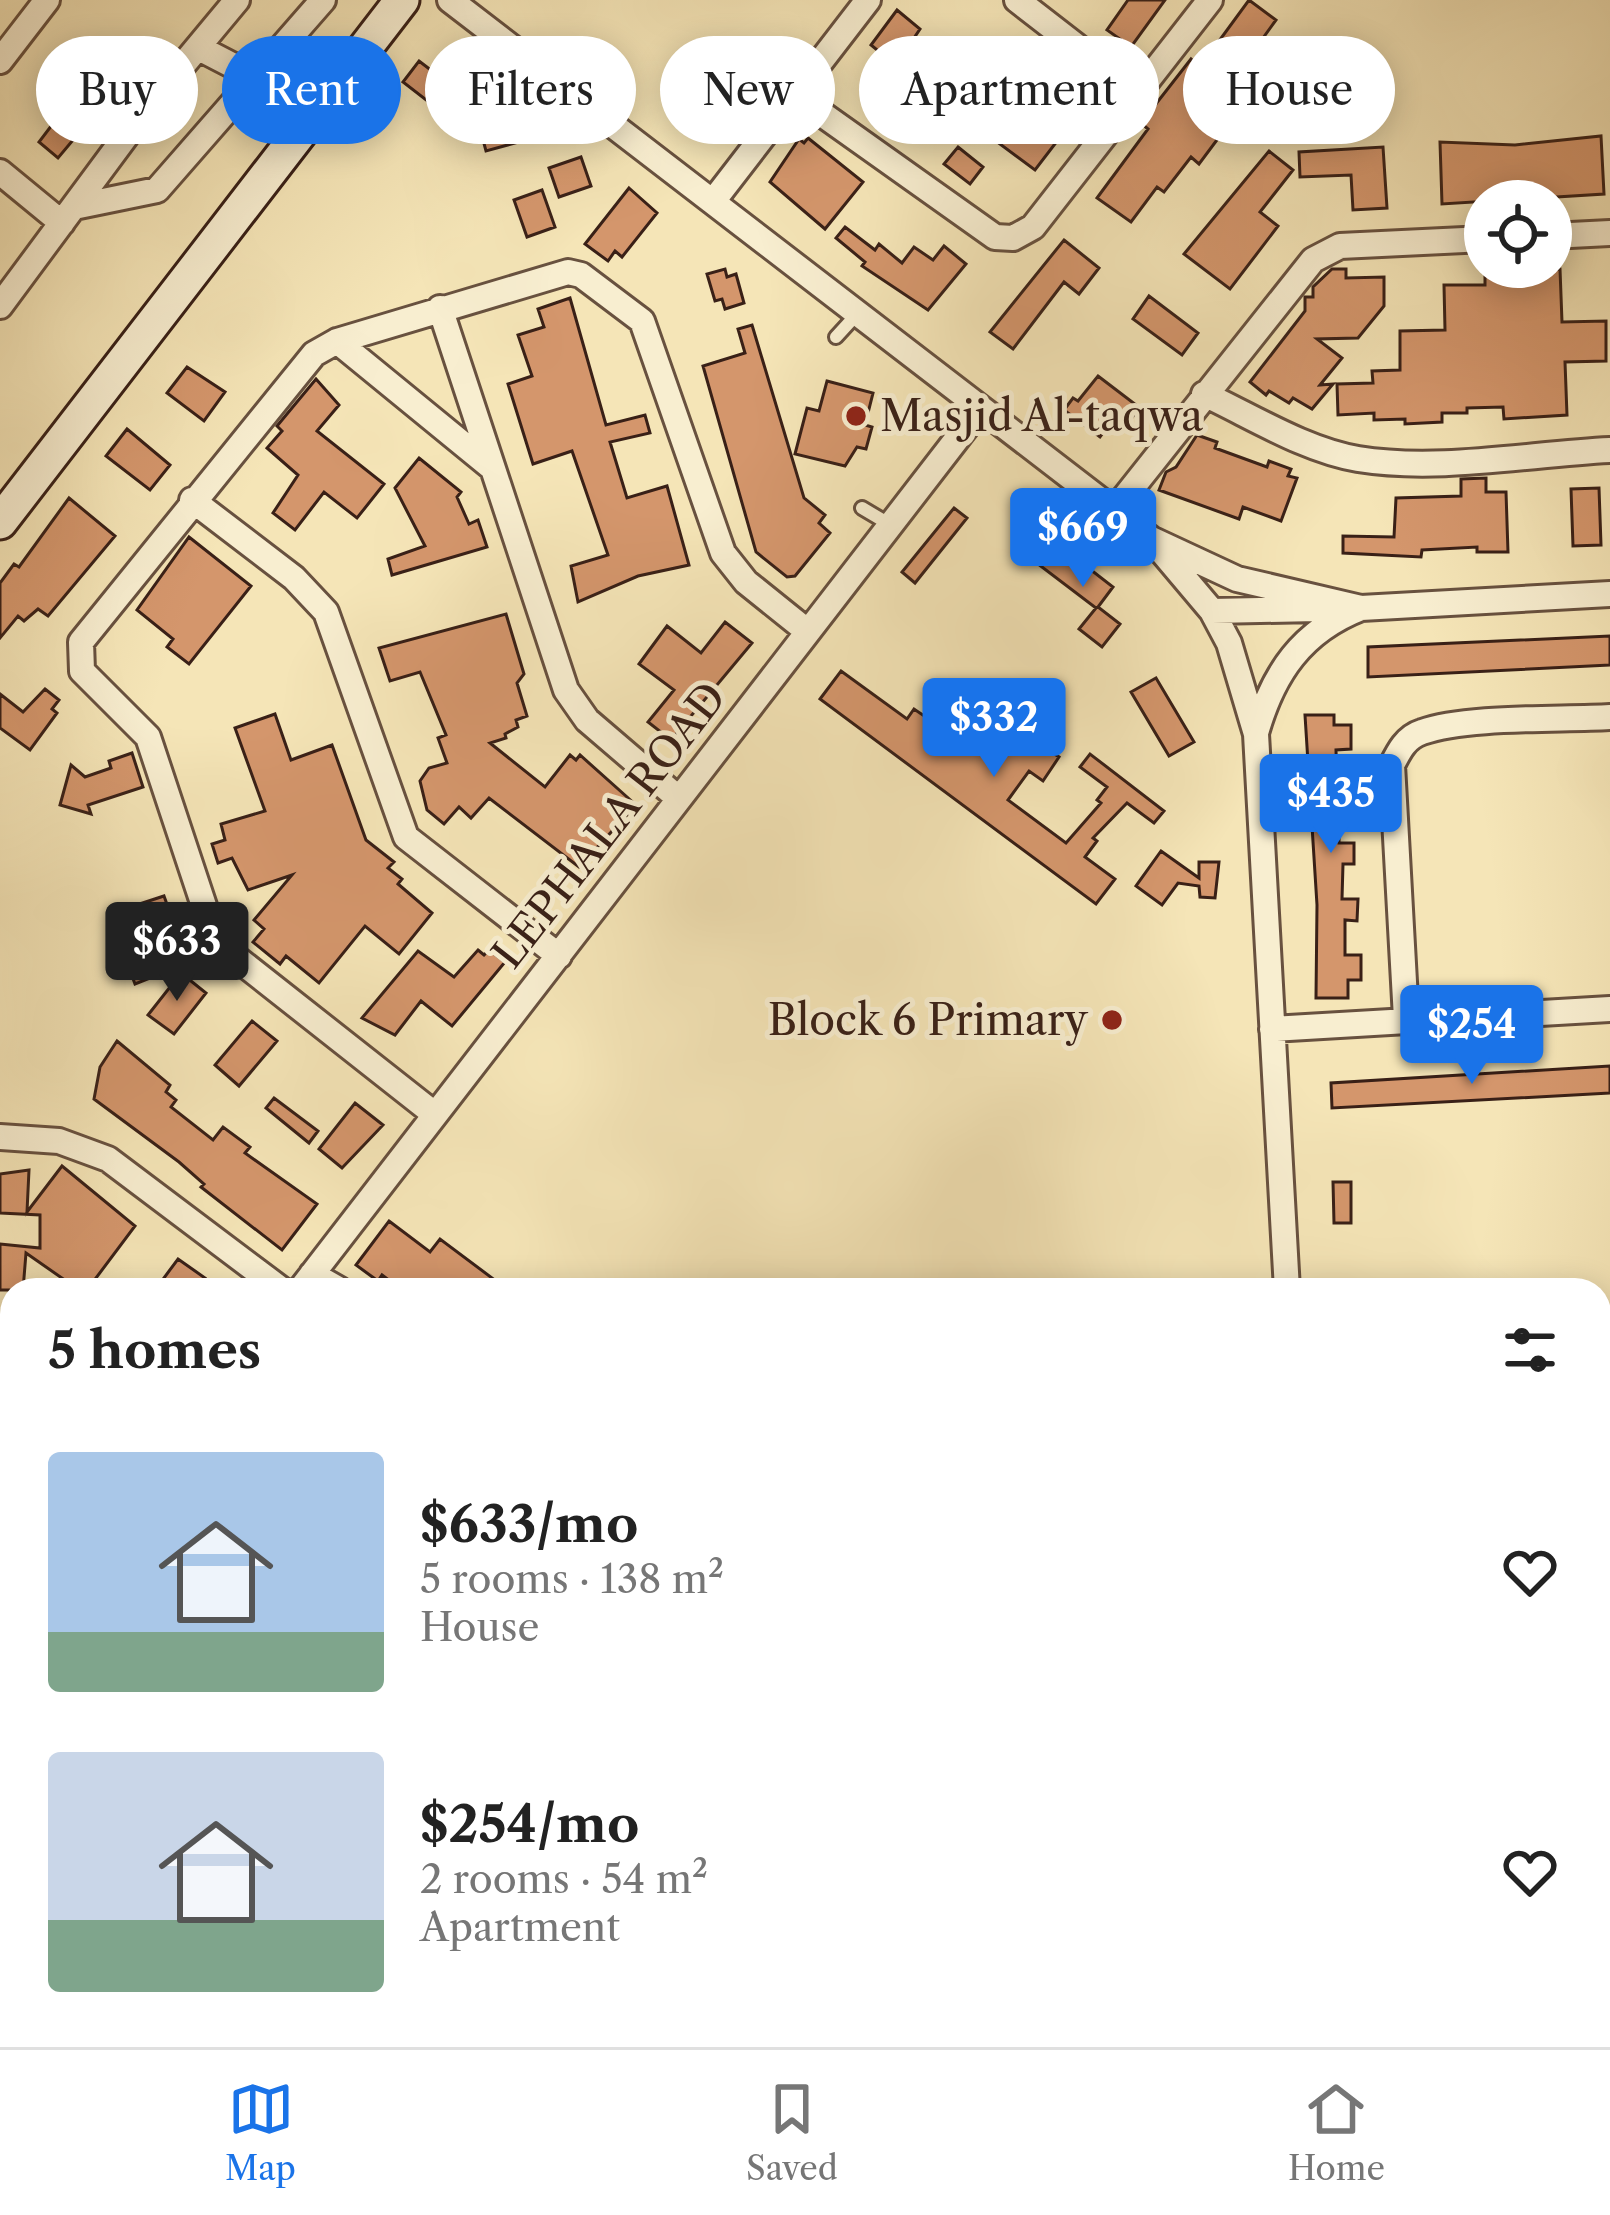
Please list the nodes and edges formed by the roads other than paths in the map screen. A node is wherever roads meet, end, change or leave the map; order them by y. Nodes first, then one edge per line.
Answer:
1 (47, 0) edge
2 (237, 0) edge
3 (323, 0) edge
4 (401, 0) edge
5 (450, 0) edge
6 (1017, 0) edge
7 (1210, 0) edge
8 (853, 5) edge
9 (291, 36) edge
10 (374, 36) edge
11 (834, 36) edge
12 (1063, 36) edge
13 (199, 48) junction
14 (222, 60) edge
15 (0, 62) edge
16 (1159, 65) edge
17 (222, 115) edge
18 (291, 144) edge
19 (760, 144) edge
20 (864, 144) edge
21 (1097, 144) edge
22 (0, 172) edge
23 (714, 200) junction
24 (68, 215) junction
25 (1610, 233) edge
26 (1572, 235) edge
27 (1464, 240) edge
28 (0, 306) edge
29 (440, 308) junction
30 (859, 312) junction
31 (836, 338) dead end
32 (338, 340) junction
33 (1204, 394) junction
34 (980, 409) junction
35 (1610, 450) edge
36 (493, 469) junction
37 (192, 500) junction
38 (862, 508) dead end
39 (1113, 512) junction
40 (0, 522) edge
41 (889, 524) junction
42 (1151, 539) junction
43 (1610, 594) edge
44 (1361, 608) junction
45 (1212, 611) junction
46 (808, 632) junction
47 (1610, 717) edge
48 (1256, 734) junction
49 (678, 798) junction
50 (559, 956) junction
51 (1610, 1009) edge
52 (1406, 1018) junction
53 (1271, 1028) junction
54 (433, 1113) junction
55 (0, 1137) edge
56 (266, 1278) edge
57 (309, 1278) edge
58 (1286, 1278) edge

1 - 15 street
2 - 13 street
3 - 9 street
4 - 10 main road
5 - 23 street
6 - 12 street
7 - 16 street
8 - 11 street
13 - 14 street
13 - 24 street
17 - 24 street
18 - 40 main road
19 - 23 street
20 - 21 street
22 - 24 street
23 - 30 street
24 - 28 street
25 - 26 street
27 - 33 street
29 - 32 street
29 - 36 street
29 - 46 street
30 - 31 lane
30 - 34 street
32 - 36 street
32 - 37 street
33 - 35 street
33 - 39 street
34 - 39 street
34 - 41 street, LEPHALA ROAD
36 - 49 street
37 - 50 street
37 - 54 street
38 - 41 lane
39 - 42 street
41 - 46 street, LEPHALA ROAD
42 - 44 street
42 - 45 street
43 - 44 street
44 - 45 street
44 - 48 street
45 - 48 street
46 - 49 street, LEPHALA ROAD
47 - 52 street
48 - 53 street
49 - 50 street, LEPHALA ROAD
50 - 54 street, LEPHALA ROAD
51 - 52 street
52 - 53 street
53 - 58 street
54 - 57 street, LEPHALA ROAD
55 - 56 street

